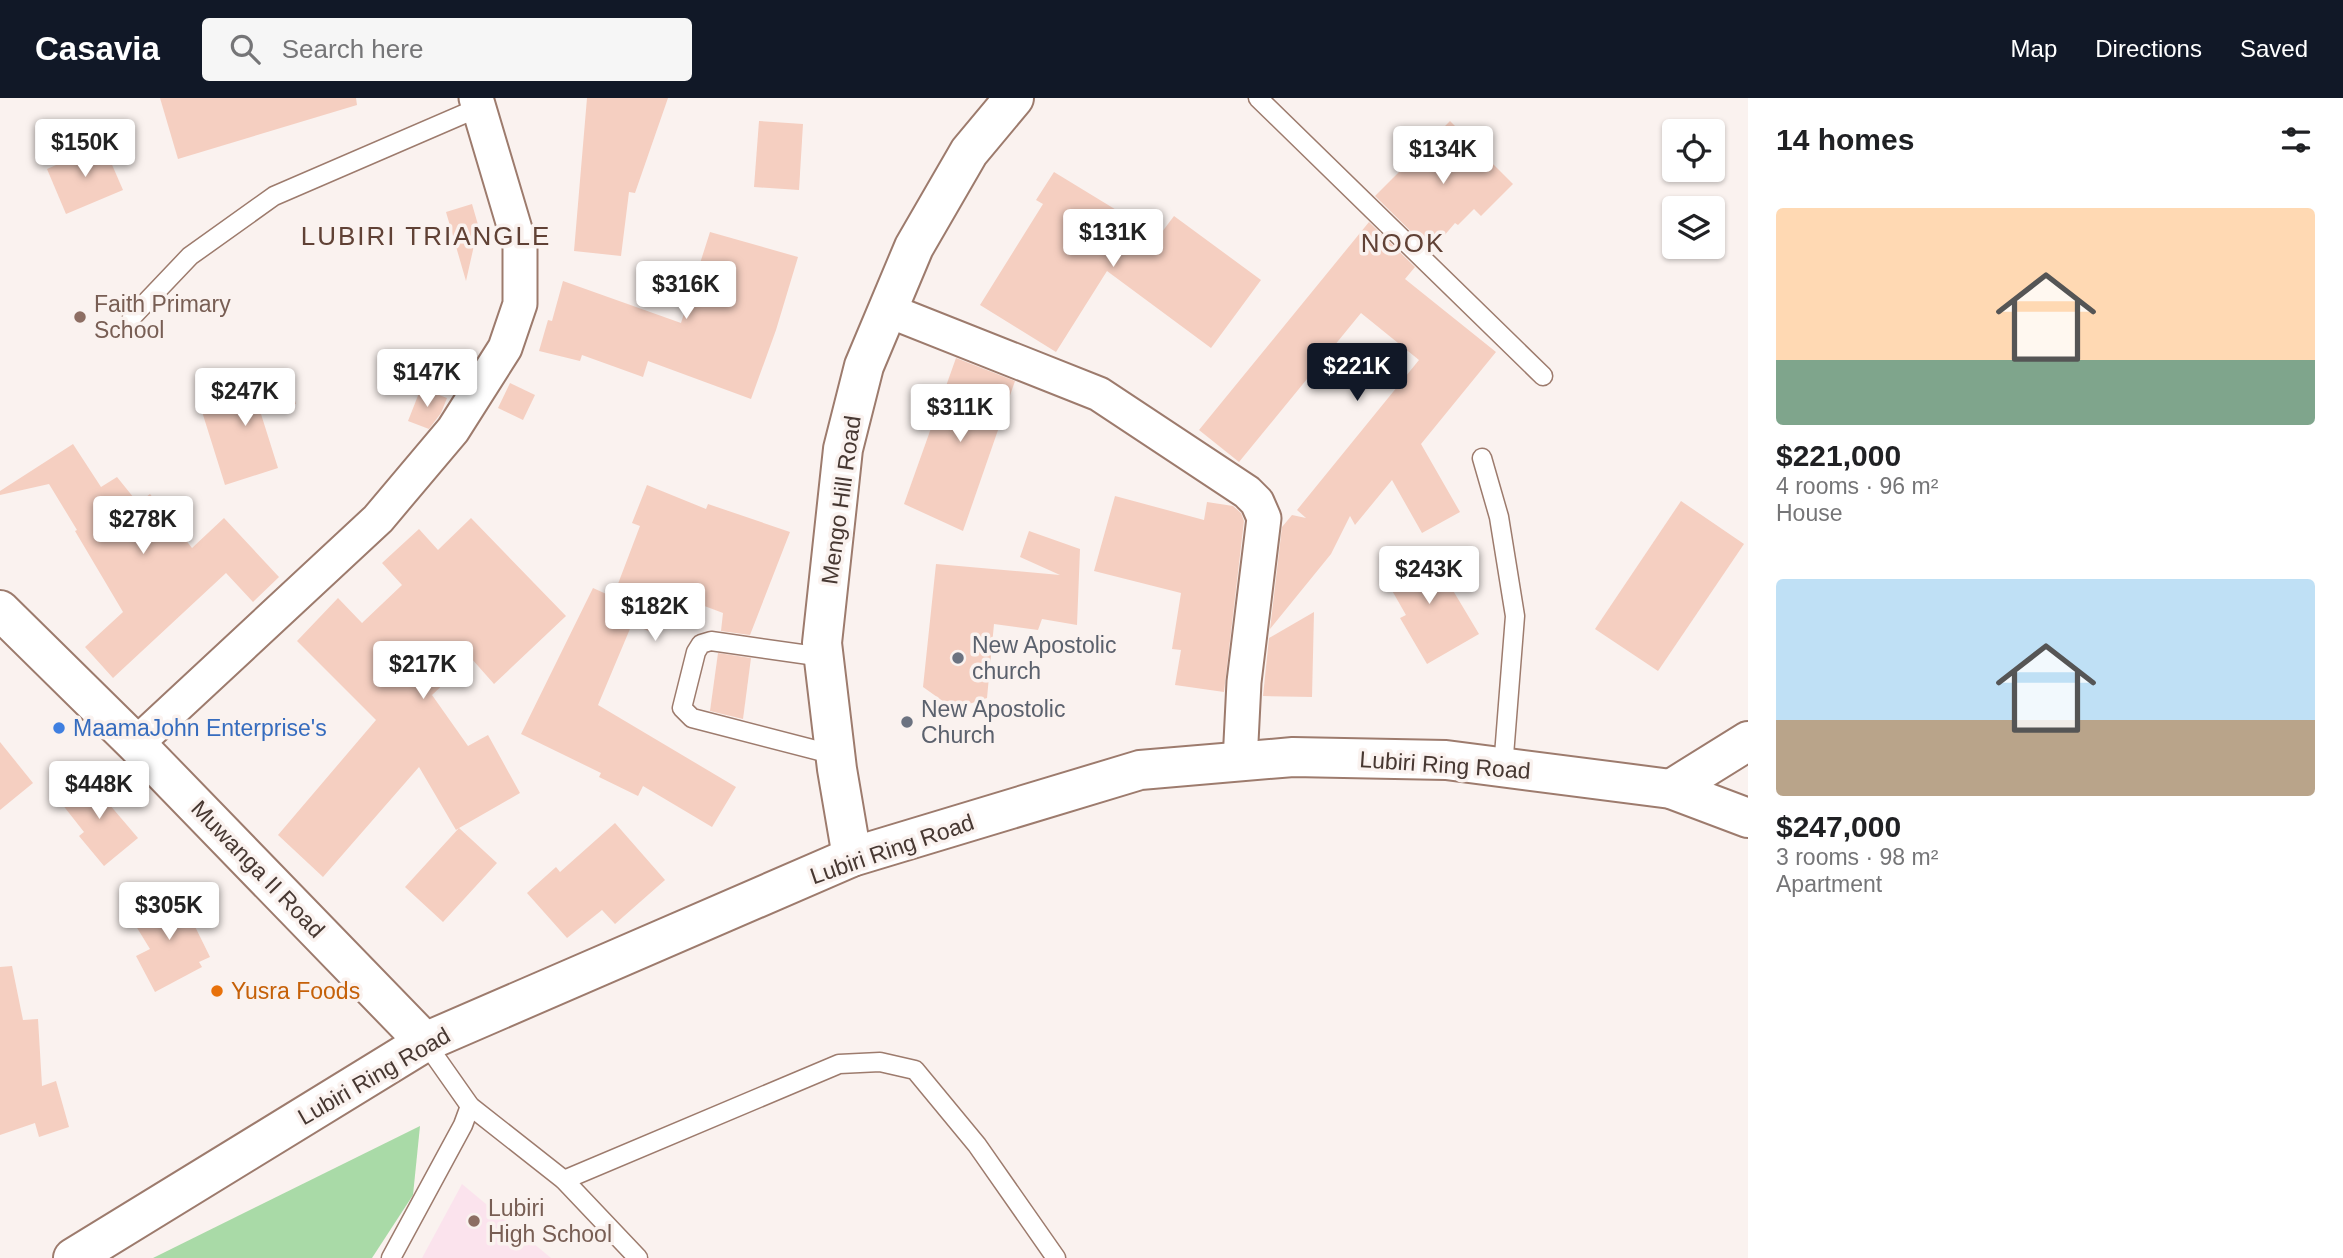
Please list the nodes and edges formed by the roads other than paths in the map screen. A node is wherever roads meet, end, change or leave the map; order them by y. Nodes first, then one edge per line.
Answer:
1 (1014, 98) edge
2 (1258, 98) edge
3 (478, 103) edge
4 (887, 310) junction
5 (132, 317) dead end
6 (1544, 376) dead end
7 (1482, 458) dead end
8 (0, 610) edge
9 (823, 657) junction
10 (1748, 741) edge
11 (136, 744) junction
12 (835, 755) junction
13 (1240, 762) junction
14 (1503, 768) junction
15 (1671, 789) junction
16 (1748, 818) edge
17 (852, 857) junction
18 (425, 1042) junction
19 (470, 1106) junction
20 (564, 1180) junction
21 (73, 1258) edge
22 (391, 1258) edge
23 (638, 1258) edge
24 (1056, 1258) edge

1 - 4 main road, Mengo Hill Road
2 - 6 lane
3 - 5 lane
3 - 11 street
4 - 9 main road, Mengo Hill Road
4 - 13 street
7 - 14 lane
8 - 11 main road, Muwanga II Road
9 - 12 main road, Mengo Hill Road
9 - 12 lane
10 - 15 main road
11 - 18 main road, Muwanga II Road
12 - 17 main road, Mengo Hill Road
13 - 14 main road, Lubiri Ring Road
13 - 17 main road, Lubiri Ring Road
14 - 15 main road, Lubiri Ring Road
15 - 16 main road, Lubiri Ring Road
17 - 18 main road, Lubiri Ring Road
18 - 19 lane
18 - 21 main road, Lubiri Ring Road
19 - 20 lane
19 - 22 lane
20 - 23 lane
20 - 24 lane

